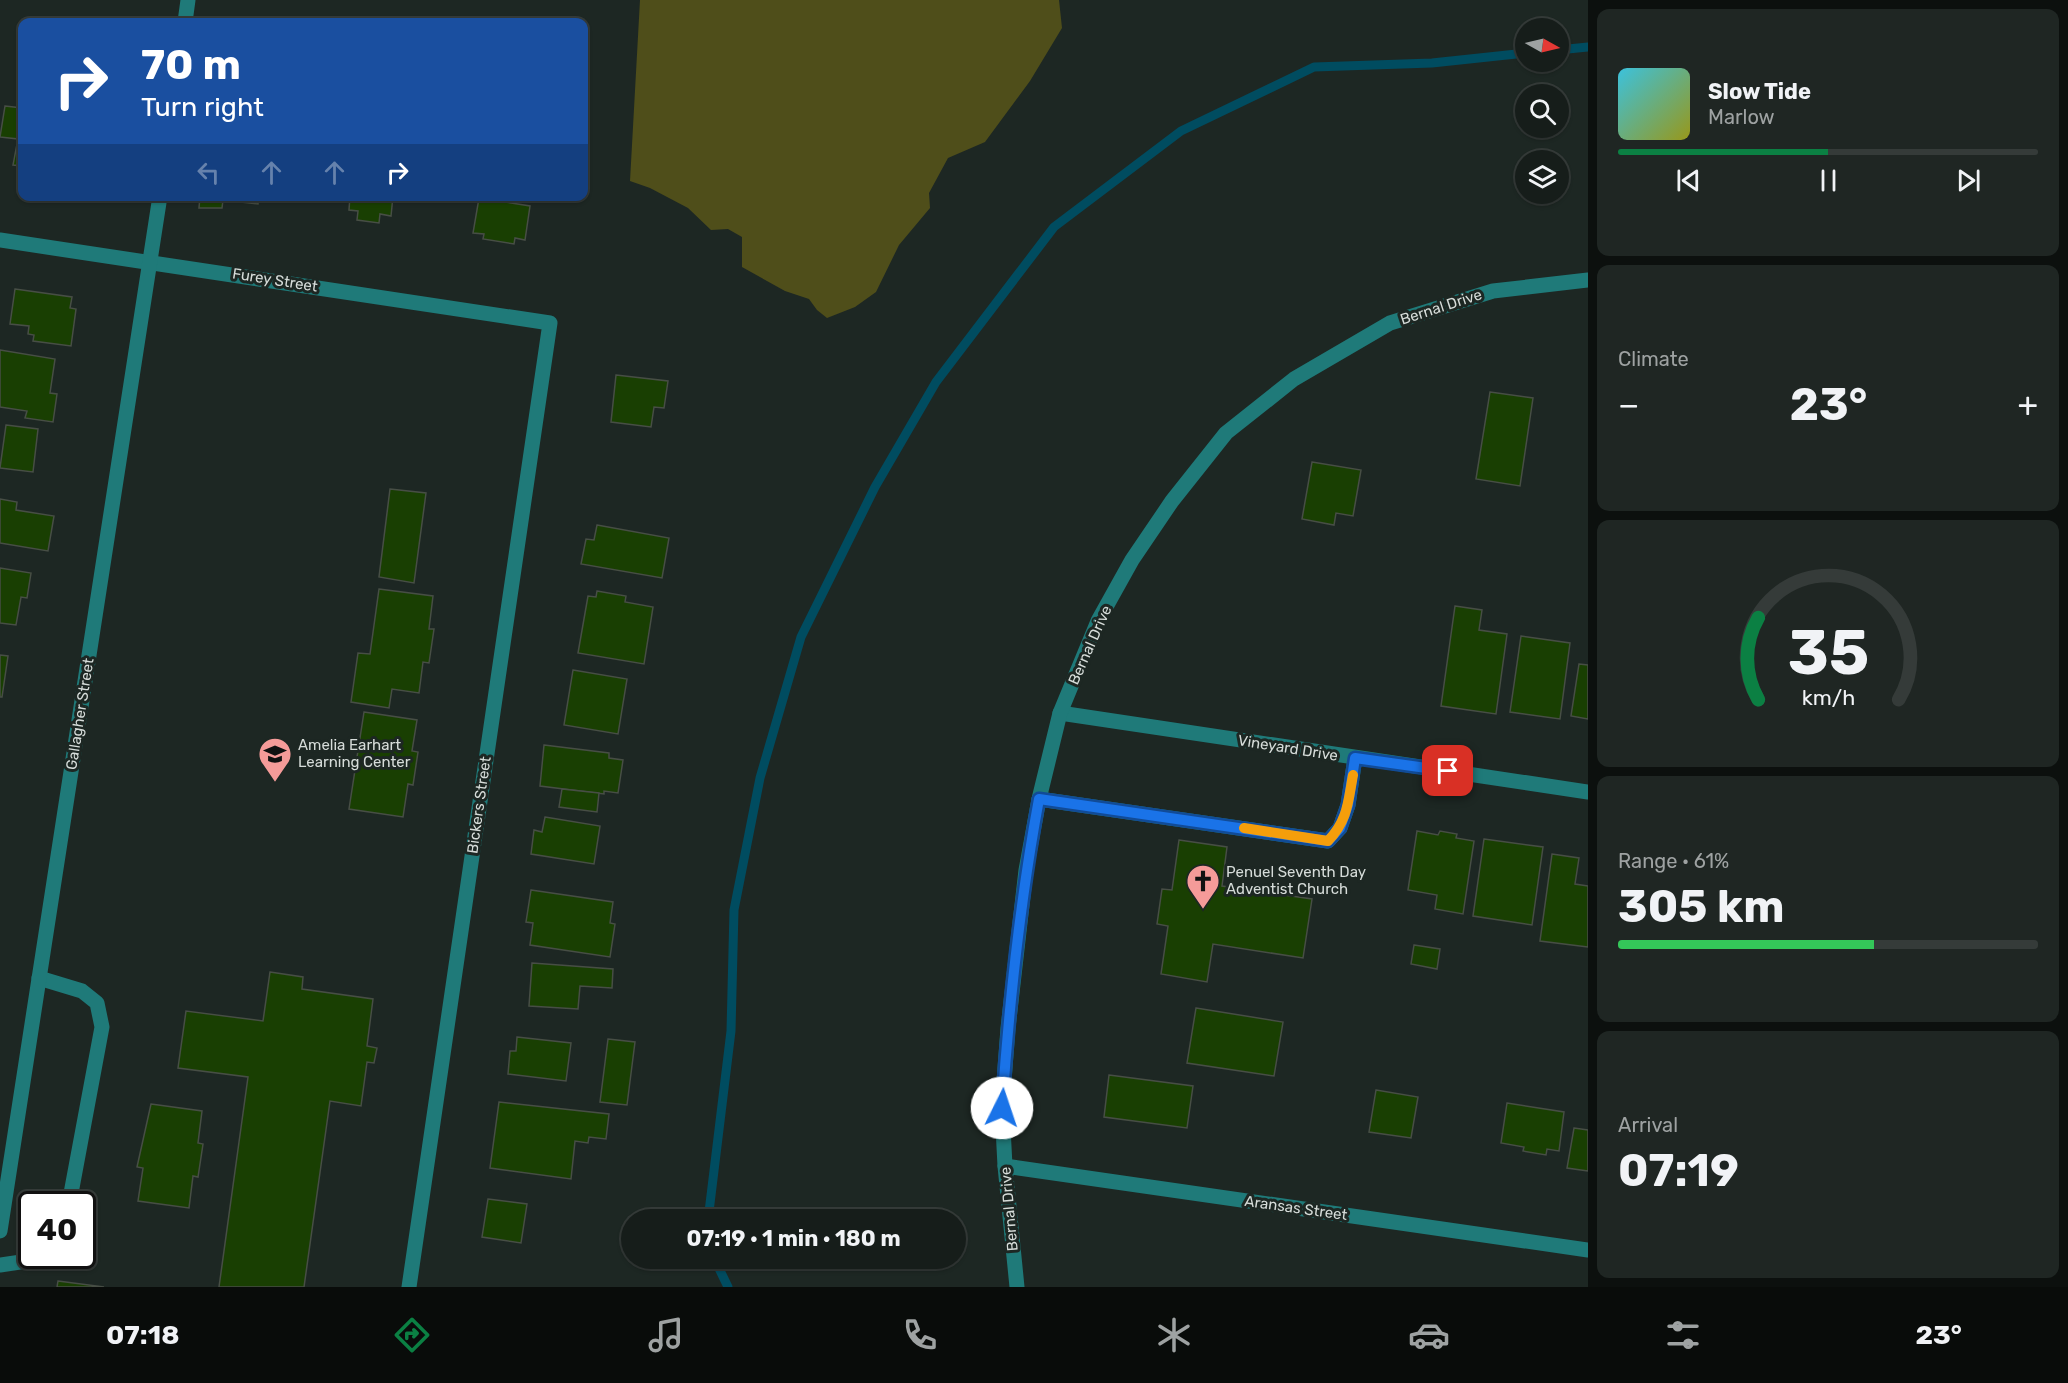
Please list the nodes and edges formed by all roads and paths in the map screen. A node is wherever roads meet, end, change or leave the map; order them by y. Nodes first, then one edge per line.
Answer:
1 (188, 0) edge
2 (186, 18) edge
3 (159, 201) edge
4 (0, 240) edge
5 (151, 261) junction
6 (1588, 280) edge
7 (550, 323) joint
8 (1060, 713) junction
9 (1355, 758) junction
10 (1588, 792) edge
11 (1039, 799) junction
12 (39, 978) junction
13 (1005, 1166) junction
14 (71, 1191) edge
15 (0, 1231) edge
16 (1588, 1250) edge
17 (18, 1262) edge
18 (0, 1265) edge
19 (409, 1287) edge
20 (1017, 1287) edge

1 - 2 street
3 - 5 street, Gallagher Street
4 - 5 street, Furey Street
5 - 7 street, Furey Street
5 - 12 street, Gallagher Street
6 - 8 street, Bernal Drive
7 - 19 street, Bickers Street
8 - 9 street, Vineyard Drive
8 - 11 street, Bernal Drive
9 - 10 street, Vineyard Drive
9 - 11 street
11 - 13 street, Bernal Drive
12 - 14 street
12 - 15 street, Gallagher Street
13 - 16 street, Aransas Street
13 - 20 street, Bernal Drive
17 - 18 street

